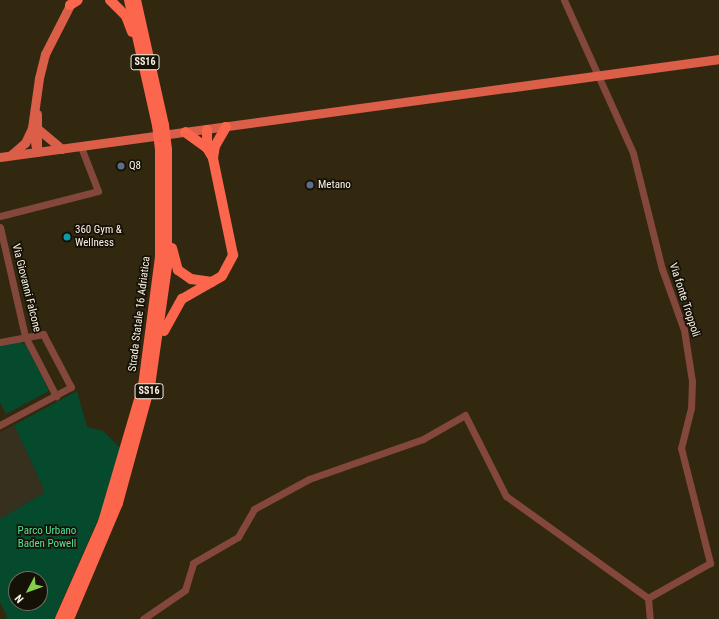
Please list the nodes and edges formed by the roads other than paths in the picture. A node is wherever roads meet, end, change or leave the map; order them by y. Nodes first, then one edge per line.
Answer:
1 (110, 0) edge
2 (129, 0) edge
3 (136, 0) edge
4 (564, 0) edge
5 (73, 1) edge
6 (719, 59) edge
7 (146, 70) junction
8 (599, 75) junction
9 (161, 125) junction
10 (226, 127) junction
11 (35, 129) junction
12 (207, 130) junction
13 (185, 132) junction
14 (81, 147) junction
15 (211, 147) junction
16 (62, 149) junction
17 (163, 150) junction
18 (37, 152) junction
19 (10, 156) junction
20 (0, 157) edge
21 (168, 200) junction
22 (0, 216) edge
23 (0, 228) edge
24 (212, 282) junction
25 (25, 336) junction
26 (0, 342) edge
27 (153, 372) junction
28 (56, 396) junction
29 (1, 421) edge
30 (648, 598) junction
31 (60, 619) edge
32 (68, 619) edge
33 (143, 619) edge
34 (650, 619) edge

1 - 7 highway
2 - 7 highway, Strada Statale 16 Adriatica / SS16
3 - 9 highway, Strada Statale 16 Adriatica / SS16
4 - 8 street, Via fonte Troppoli
5 - 11 main road
6 - 8 main road
7 - 9 highway, Strada Statale 16 Adriatica / SS16
8 - 10 main road
8 - 30 street, Via fonte Troppoli
9 - 17 highway, Strada Statale 16 Adriatica / SS16, bridge
10 - 12 main road
10 - 15 highway
11 - 16 main road
11 - 18 main road
11 - 19 main road
12 - 13 main road
12 - 15 highway
13 - 14 main road
13 - 15 highway
14 - 16 main road
14 - 22 street
15 - 24 highway
16 - 18 main road
17 - 21 highway, Strada Statale 16 Adriatica / SS16
17 - 31 highway, Strada Statale 16 Adriatica / SS16
18 - 19 main road
19 - 20 main road
21 - 24 highway
21 - 27 highway, Strada Statale 16 Adriatica / SS16
23 - 25 street, Via Giovanni Falcone
24 - 27 highway
25 - 26 street
25 - 28 street, Via Giovanni Falcone
25 - 28 street
27 - 32 highway, Strada Statale 16 Adriatica / SS16
28 - 29 street
30 - 33 street
30 - 34 street

